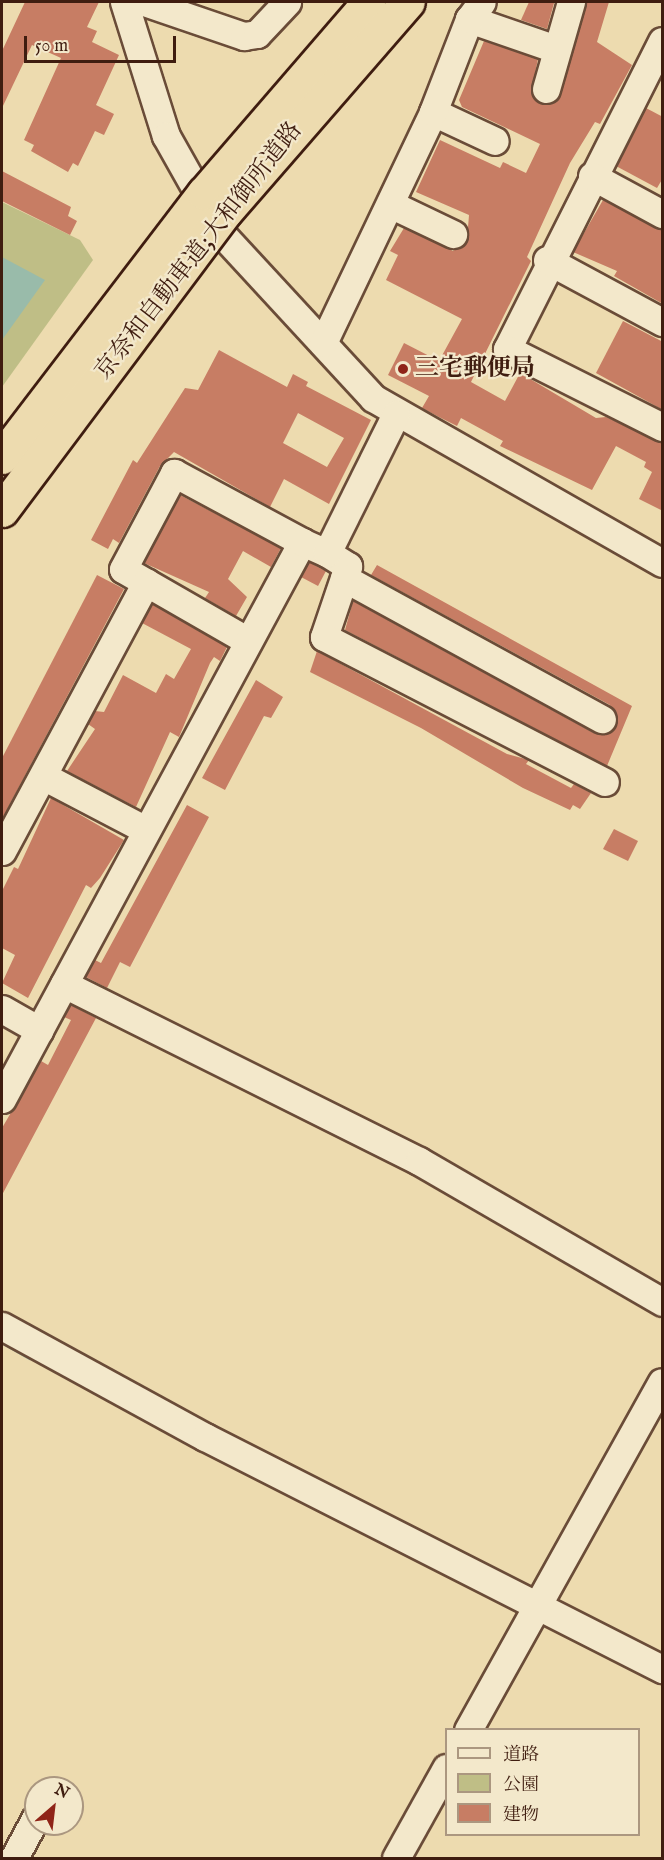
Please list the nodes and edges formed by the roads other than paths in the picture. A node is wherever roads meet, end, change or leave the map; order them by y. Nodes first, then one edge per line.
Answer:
1 (124, 2) edge
2 (144, 2) edge
3 (287, 2) edge
4 (369, 2) edge
5 (408, 2) edge
6 (571, 2) edge
7 (475, 10) edge
8 (663, 41) edge
9 (556, 49) junction
10 (652, 85) edge
11 (546, 89) dead end
12 (433, 111) junction
13 (495, 141) dead end
14 (592, 176) junction
15 (390, 204) junction
16 (663, 214) edge
17 (453, 234) dead end
18 (548, 260) junction
19 (663, 322) edge
20 (323, 343) junction
21 (396, 414) junction
22 (663, 427) edge
23 (2, 457) edge
24 (2, 510) edge
25 (302, 542) junction
26 (327, 554) junction
27 (663, 562) edge
28 (344, 578) junction
29 (146, 582) junction
30 (248, 640) junction
31 (602, 719) dead end
32 (43, 776) junction
33 (605, 782) dead end
34 (146, 830) junction
35 (2, 851) edge
36 (64, 984) junction
37 (2, 1009) edge
38 (39, 1030) junction
39 (2, 1098) edge
40 (663, 1302) edge
41 (2, 1326) edge
42 (663, 1382) edge
43 (538, 1604) junction
44 (663, 1669) edge
45 (469, 1728) edge
46 (445, 1772) edge
47 (25, 1836) edge
48 (14, 1858) edge
49 (396, 1858) edge

1 - 20 street
2 - 3 street
4 - 23 highway, 京奈和自動車道;大和御所道路, bridge
5 - 24 highway, 京奈和自動車道;大和御所道路, bridge
6 - 9 street
7 - 9 street
7 - 12 street
8 - 10 street
9 - 11 street
10 - 14 street
12 - 13 street
12 - 15 street
14 - 16 street
14 - 18 street
15 - 17 street
15 - 20 street
18 - 19 street
18 - 22 street
20 - 21 street
21 - 26 street
21 - 27 street
25 - 26 street
25 - 29 street
25 - 30 street
26 - 28 street
28 - 31 street
28 - 33 street
29 - 30 street
29 - 32 street
30 - 34 street
32 - 34 street
32 - 35 street
34 - 36 street
36 - 38 street
36 - 40 street
37 - 38 street
38 - 39 street
41 - 43 street
42 - 43 street
43 - 44 street
43 - 45 street
46 - 49 street
47 - 48 street

